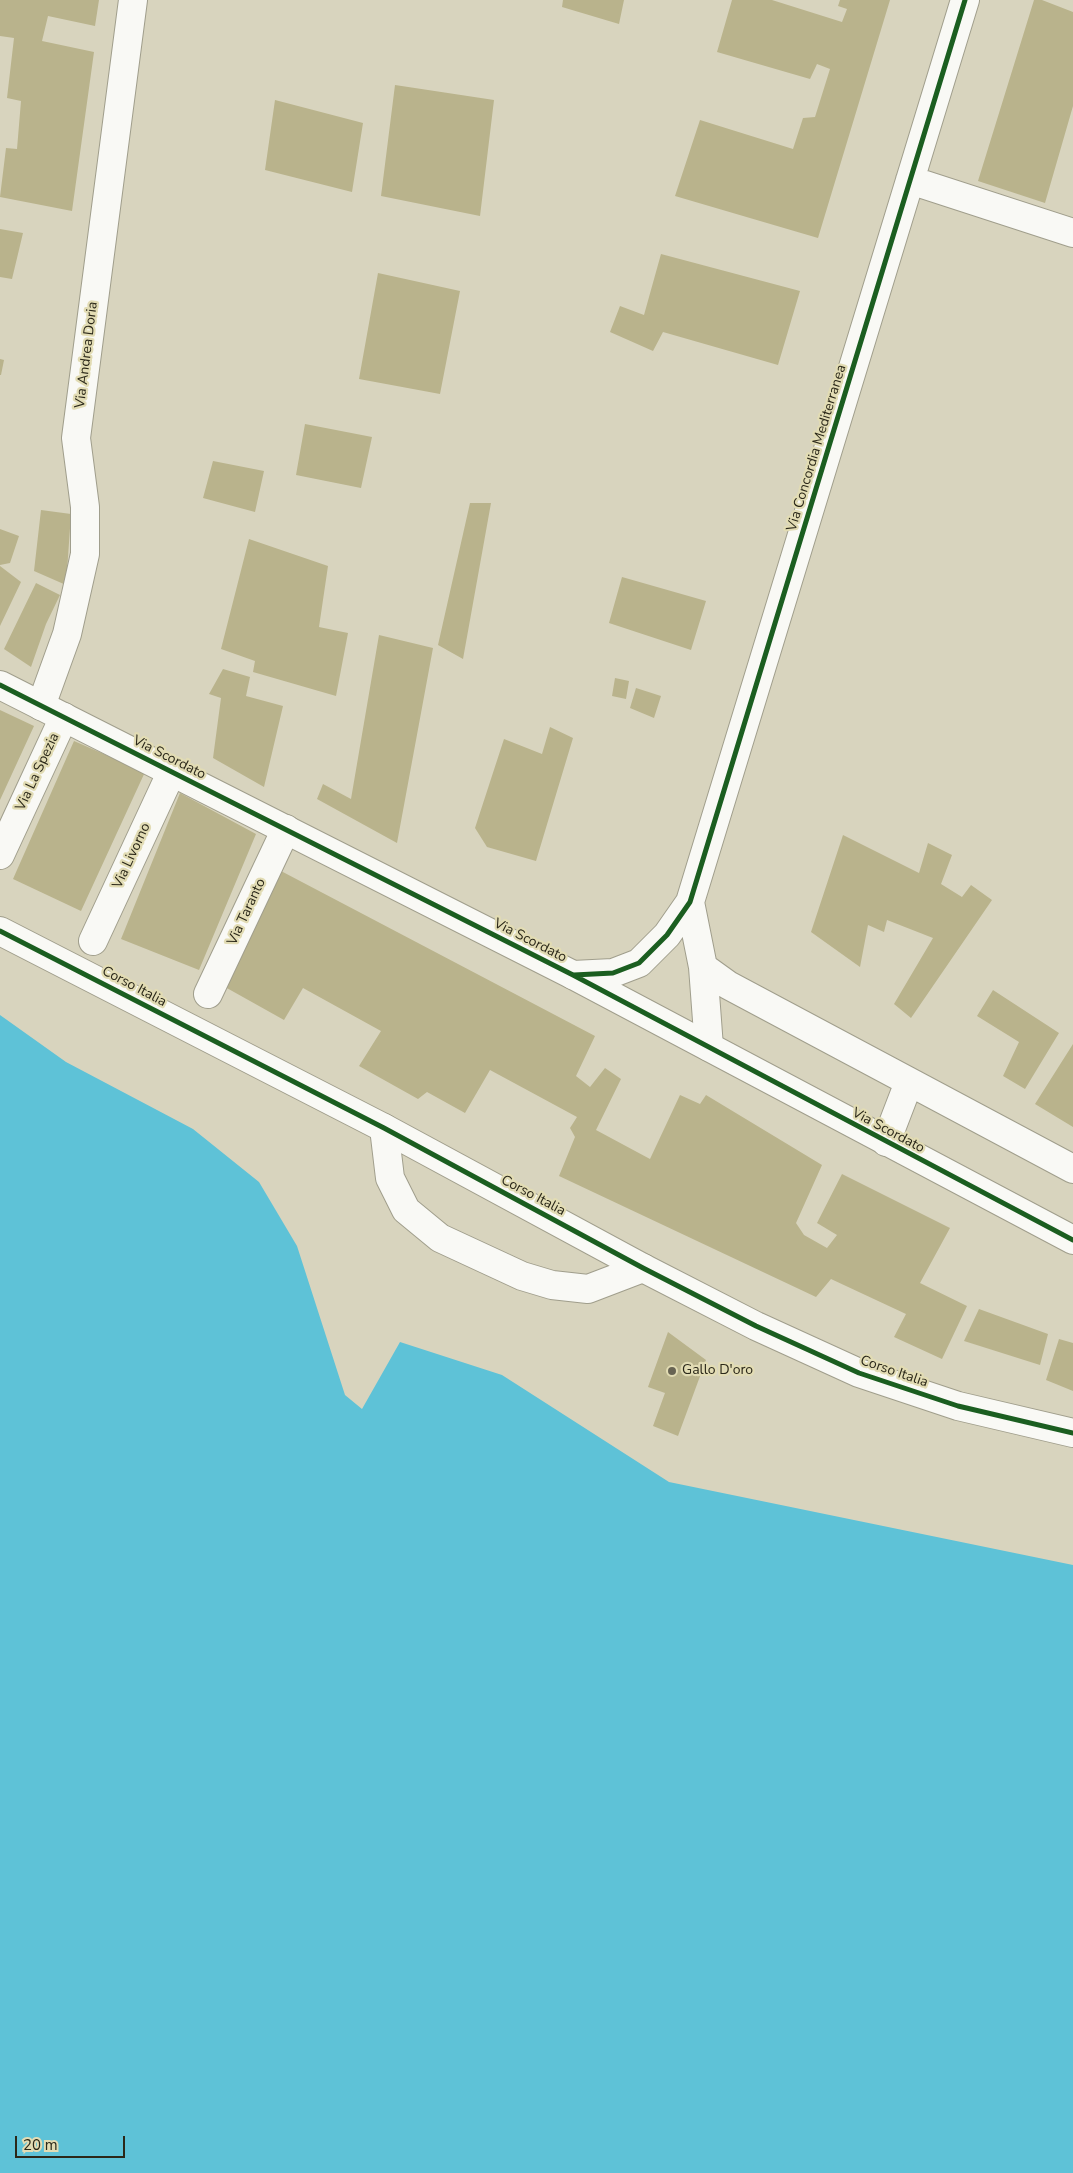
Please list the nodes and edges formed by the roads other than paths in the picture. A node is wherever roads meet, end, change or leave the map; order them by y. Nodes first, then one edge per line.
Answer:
1 (132, 0) edge
2 (965, 0) edge
3 (910, 180) junction
4 (1073, 233) edge
5 (0, 685) edge
6 (52, 712) junction
7 (172, 771) junction
8 (286, 830) junction
9 (0, 855) edge
10 (690, 902) junction
11 (0, 931) edge
12 (93, 941) dead end
13 (702, 967) junction
14 (573, 975) junction
15 (208, 994) dead end
16 (709, 1047) junction
17 (909, 1082) junction
18 (384, 1128) junction
19 (886, 1142) junction
20 (1073, 1169) edge
21 (1073, 1240) edge
22 (643, 1268) junction
23 (1073, 1433) edge

1 - 6 street, Via Andrea Doria
2 - 3 street, Via Concordia Mediterranea
3 - 4 street
3 - 10 street, Via Concordia Mediterranea
5 - 6 street, Via Scordato
6 - 7 street, Via Scordato
6 - 9 street, Via La Spezia
7 - 8 street, Via Scordato
7 - 12 street, Via Livorno
8 - 14 street, Via Scordato
8 - 15 street, Via Taranto
10 - 13 street
10 - 14 street
11 - 18 street, Corso Italia
13 - 16 street
13 - 17 street
14 - 16 street, Via Scordato
16 - 19 street, Via Scordato
17 - 19 street
17 - 20 street
18 - 22 street, Corso Italia
18 - 22 street
19 - 21 street, Via Scordato
22 - 23 street, Corso Italia

